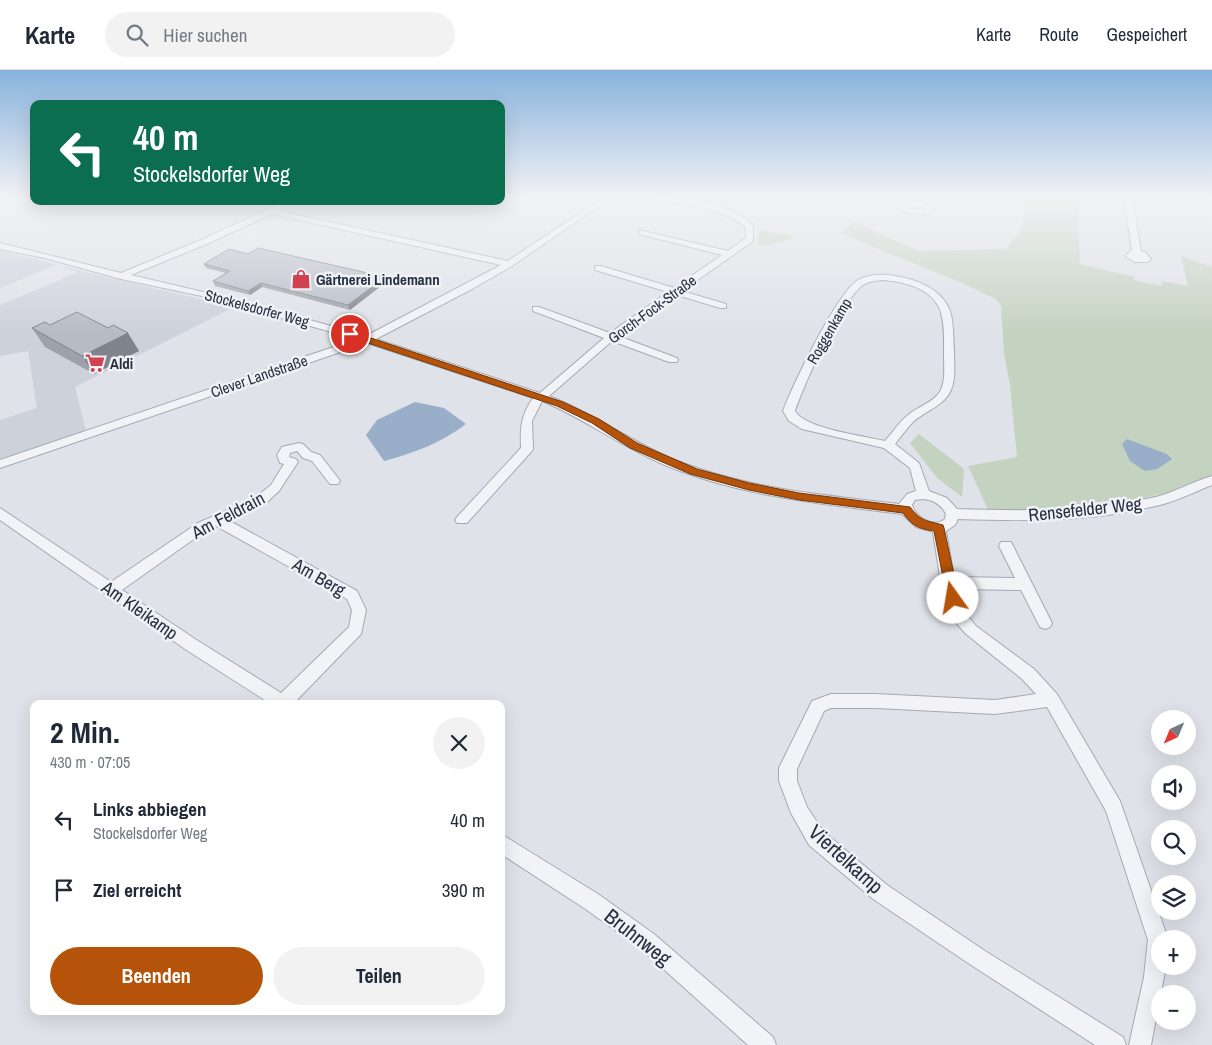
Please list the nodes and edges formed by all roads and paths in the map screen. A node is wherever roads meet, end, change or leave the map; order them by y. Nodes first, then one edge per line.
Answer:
1 (200, 244) edge
2 (417, 244) edge
3 (540, 244) edge
4 (688, 244) edge
5 (744, 244) edge
6 (1135, 244) edge
7 (0, 246) edge
8 (1137, 253) dead end
9 (730, 254) junction
10 (509, 264) junction
11 (598, 268) dead end
12 (121, 276) junction
13 (676, 290) junction
14 (723, 306) dead end
15 (536, 310) dead end
16 (612, 336) junction
17 (368, 339) junction
18 (673, 360) dead end
19 (541, 397) junction
20 (888, 445) junction
21 (0, 464) edge
22 (1212, 480) edge
23 (334, 481) dead end
24 (924, 495) junction
25 (906, 510) junction
26 (0, 513) edge
27 (954, 514) junction
28 (217, 520) junction
29 (462, 520) dead end
30 (939, 528) junction
31 (1006, 546) dead end
32 (948, 583) junction
33 (1026, 584) junction
34 (111, 590) junction
35 (1045, 623) dead end
36 (279, 700) edge
37 (287, 700) edge
38 (1051, 700) junction
39 (505, 847) edge
40 (765, 1045) edge
41 (1115, 1045) edge
42 (1140, 1045) edge

1 - 12 street
2 - 10 street
3 - 10 street, Clever Landstraße
4 - 9 street
5 - 9 street, Gorch-Fock-Straße
6 - 8 street
7 - 12 street, Stockelsdorfer Weg
9 - 13 street, Gorch-Fock-Straße
10 - 17 street, Clever Landstraße
11 - 13 street
12 - 17 street, Stockelsdorfer Weg
13 - 14 street
13 - 16 street, Gorch-Fock-Straße
15 - 16 street
16 - 18 street
16 - 19 street, Gorch-Fock-Straße
17 - 19 street, Stockelsdorfer Weg
17 - 21 street, Clever Landstraße
19 - 25 street, Stockelsdorfer Weg
19 - 29 street, Gorch-Fock-Straße
20 - 20 street, Roggenkamp
20 - 24 street, Roggenkamp
22 - 27 street, Rensefelder Weg
23 - 28 street, Am Feldrain
24 - 25 street
24 - 27 street
25 - 30 street
26 - 34 street, Am Kleikamp
27 - 30 street
28 - 34 street, Am Feldrain
28 - 37 street, Am Berg
30 - 32 street
31 - 33 street
32 - 33 street
32 - 38 street
33 - 35 street
34 - 36 street, Am Kleikamp
38 - 41 street, Viertelkamp
38 - 42 street
39 - 40 street, Bruhnweg

